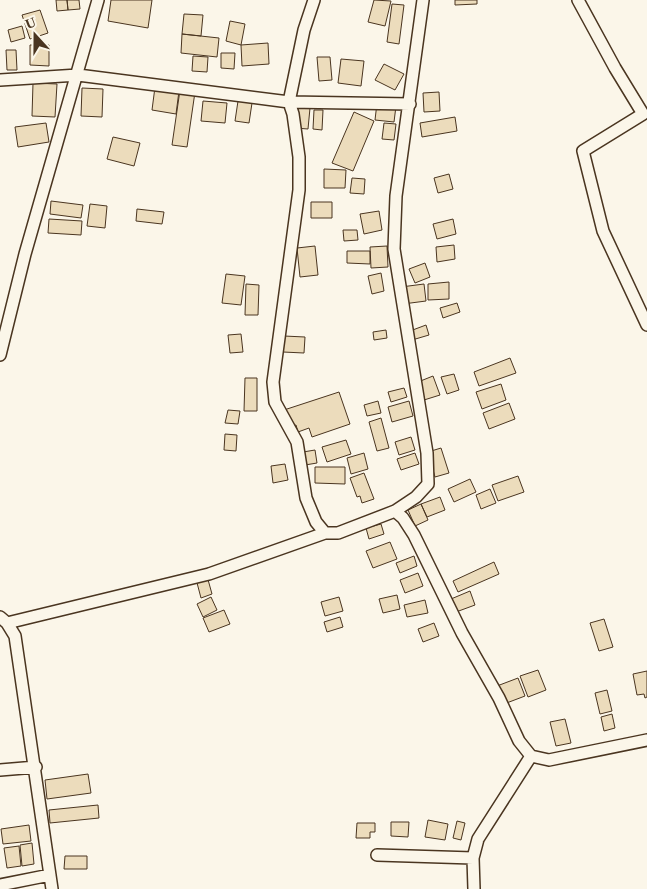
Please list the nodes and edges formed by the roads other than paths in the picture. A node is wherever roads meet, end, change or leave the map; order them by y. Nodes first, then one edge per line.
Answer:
1 (98, 0) edge
2 (314, 0) edge
3 (423, 0) edge
4 (578, 0) edge
5 (78, 75) junction
6 (0, 80) edge
7 (289, 102) junction
8 (410, 104) junction
9 (647, 325) edge
10 (0, 355) edge
11 (395, 511) junction
12 (325, 533) junction
13 (4, 620) edge
14 (647, 740) edge
15 (530, 756) junction
16 (36, 766) junction
17 (0, 770) edge
18 (377, 855) dead end
19 (473, 858) junction
20 (50, 875) junction
21 (0, 884) edge
22 (52, 889) edge
23 (474, 889) edge

1 - 5 street
2 - 7 street
3 - 8 street
4 - 9 street
5 - 6 street
5 - 7 street
5 - 10 street
7 - 8 street
7 - 12 street
8 - 11 street
11 - 12 street
11 - 15 street
12 - 13 street
13 - 16 street
14 - 15 street
15 - 19 street
16 - 17 street
16 - 20 street
18 - 19 street
19 - 23 street
20 - 21 street
20 - 22 street

